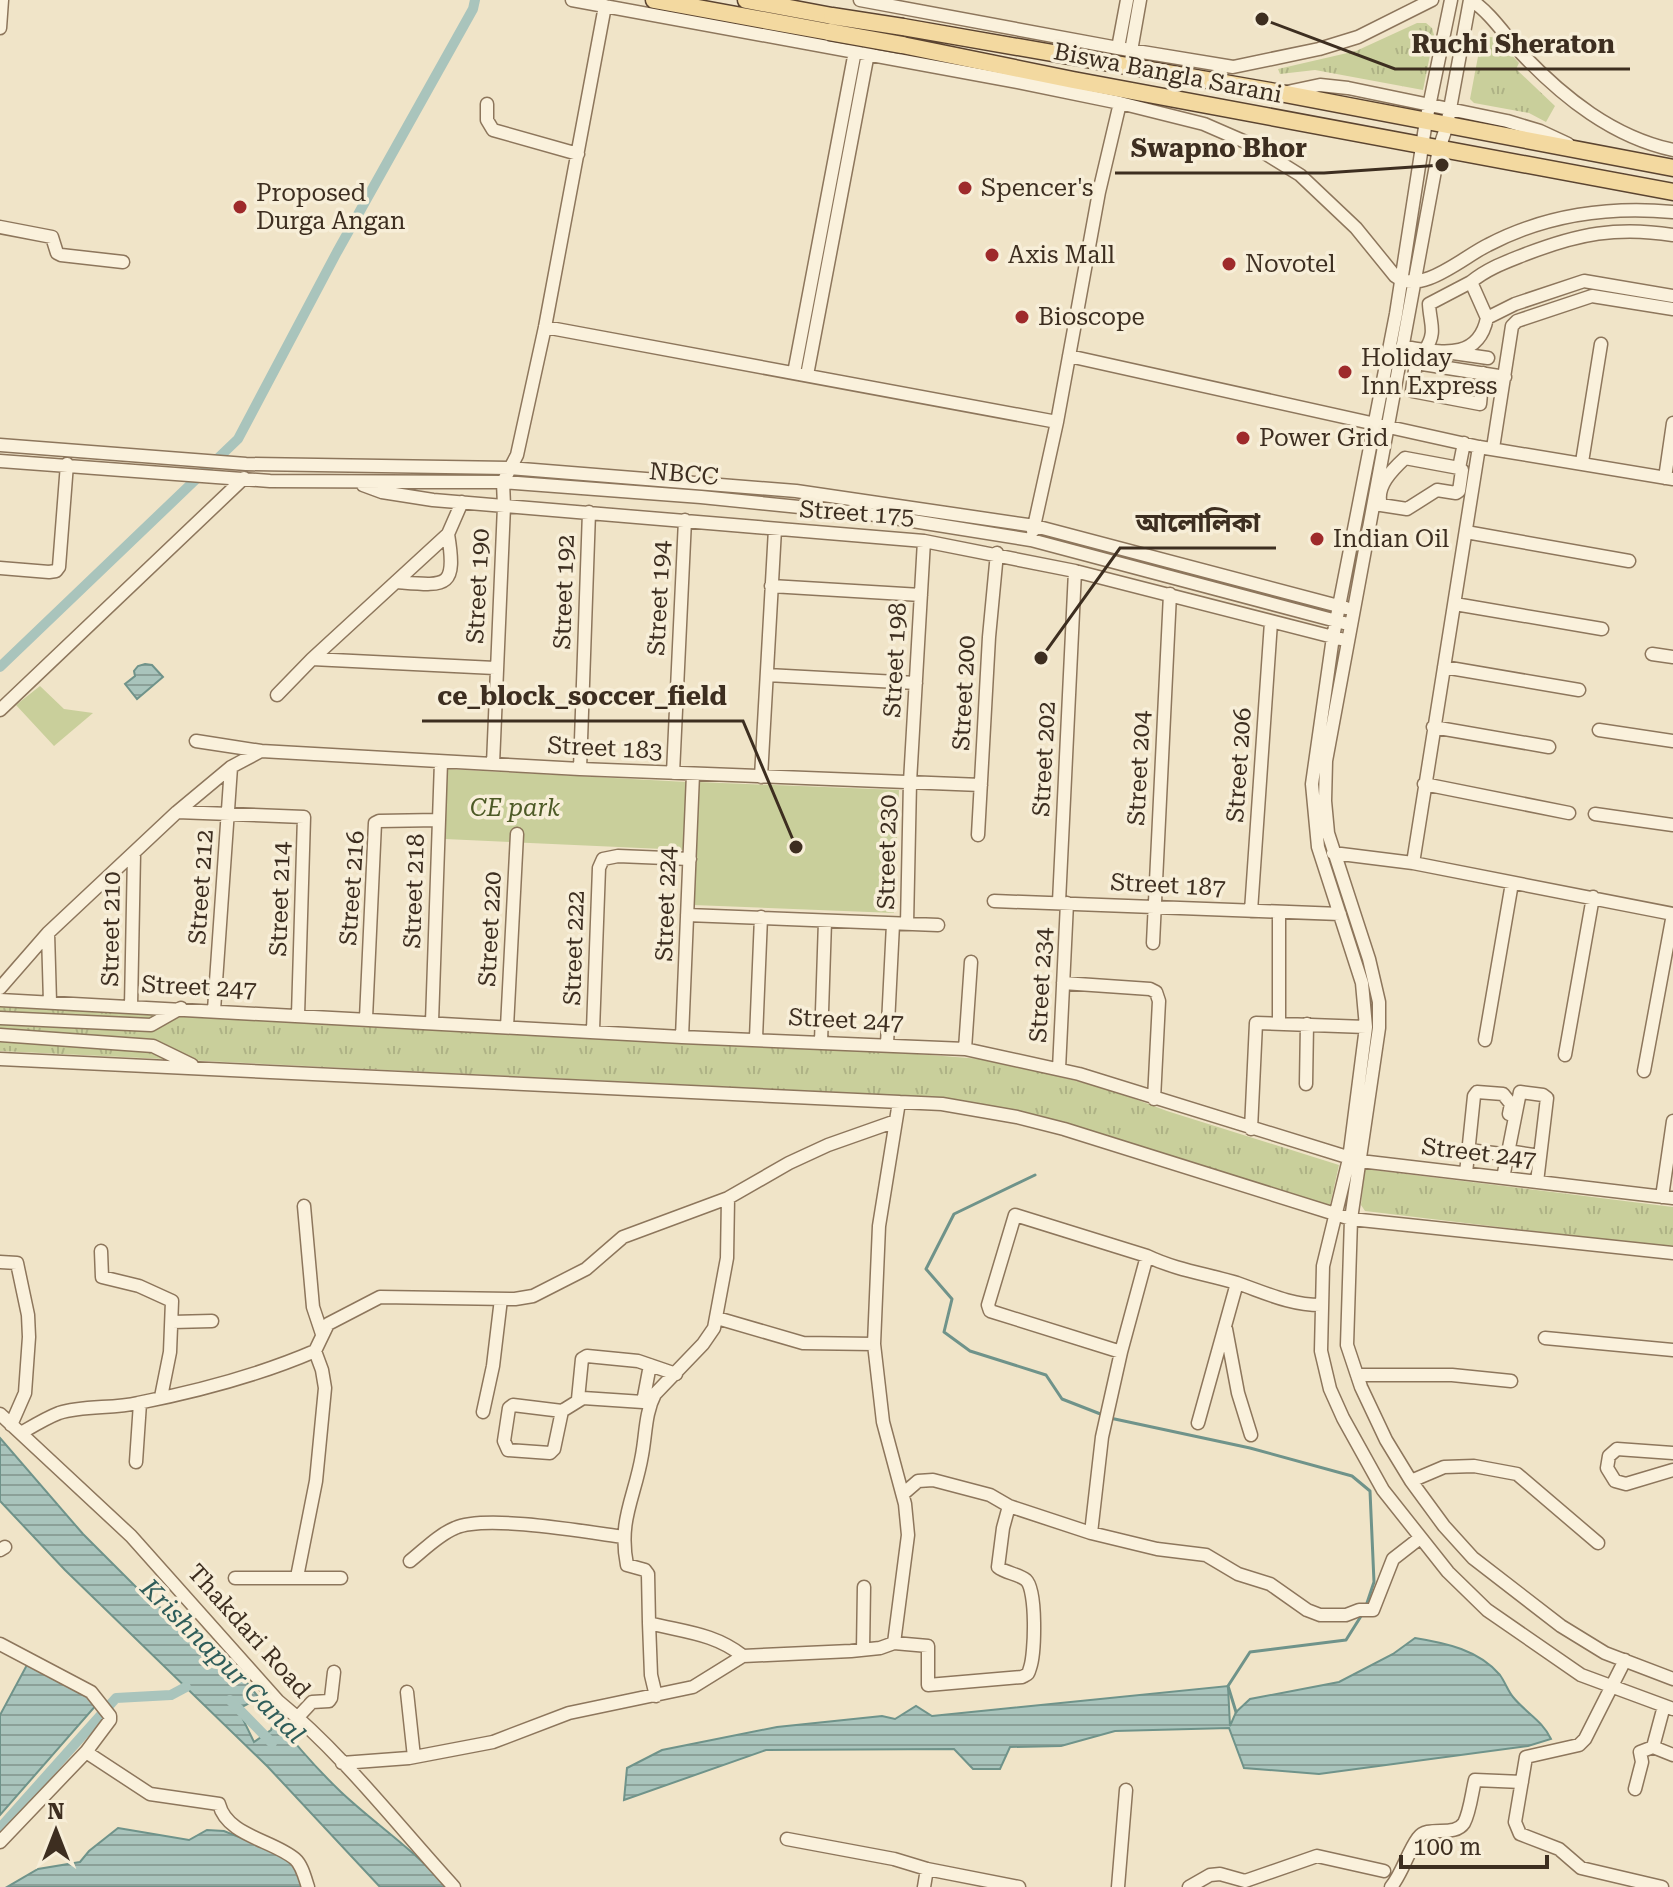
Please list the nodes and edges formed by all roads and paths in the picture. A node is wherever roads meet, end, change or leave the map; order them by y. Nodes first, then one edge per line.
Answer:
1 (2, 0) edge
2 (572, 0) edge
3 (654, 0) edge
4 (746, 0) edge
5 (860, 0) edge
6 (1127, 0) edge
7 (1140, 0) edge
8 (1432, 0) edge
9 (1451, 0) edge
10 (1471, 0) edge
11 (875, 1) edge
12 (605, 6) junction
13 (830, 24) junction
14 (0, 28) edge
15 (1124, 50) junction
16 (862, 54) junction
17 (1120, 103) junction
18 (487, 104) dead end
19 (1428, 113) junction
20 (1448, 117) junction
21 (1431, 147) junction
22 (1673, 150) edge
23 (578, 154) junction
24 (1673, 168) edge
25 (1673, 192) edge
26 (1673, 212) edge
27 (0, 227) edge
28 (1673, 235) edge
29 (123, 262) dead end
30 (1408, 282) junction
31 (1471, 282) junction
32 (1673, 296) edge
33 (1673, 309) edge
34 (1487, 318) junction
35 (545, 327) junction
36 (1601, 344) dead end
37 (1403, 347) junction
38 (1425, 350) junction
39 (1453, 353) junction
40 (1069, 356) junction
41 (1488, 358) dead end
42 (1400, 366) junction
43 (1415, 369) junction
44 (794, 373) junction
45 (1483, 373) junction
46 (807, 375) junction
47 (1505, 377) junction
48 (1396, 384) junction
49 (1413, 387) junction
50 (1057, 422) junction
51 (1374, 423) junction
52 (1673, 423) edge
53 (1387, 426) junction
54 (1464, 443) junction
55 (0, 445) edge
56 (1486, 447) junction
57 (0, 461) edge
58 (1582, 462) junction
59 (67, 464) junction
60 (191, 466) junction
61 (509, 468) junction
62 (1459, 468) junction
63 (243, 473) junction
64 (1669, 479) edge
65 (355, 481) junction
66 (503, 482) junction
67 (462, 502) junction
68 (504, 506) junction
69 (589, 512) junction
70 (685, 520) junction
71 (1035, 526) junction
72 (775, 529) junction
73 (1466, 532) junction
74 (448, 534) junction
75 (1031, 540) junction
76 (924, 541) junction
77 (997, 553) junction
78 (1629, 561) dead end
79 (0, 568) edge
80 (1075, 571) junction
81 (397, 582) junction
82 (771, 586) junction
83 (1170, 594) junction
84 (921, 595) junction
85 (1455, 604) junction
86 (1339, 607) junction
87 (1354, 610) junction
88 (1337, 621) junction
89 (1271, 622) junction
90 (1351, 624) junction
91 (1602, 629) dead end
92 (1333, 637) junction
93 (1348, 640) junction
94 (1652, 654) dead end
95 (1673, 657) edge
96 (312, 659) junction
97 (1444, 667) junction
98 (495, 668) junction
99 (767, 675) junction
100 (916, 683) junction
101 (1579, 690) dead end
102 (277, 695) dead end
103 (0, 710) edge
104 (1433, 727) junction
105 (1599, 730) dead end
106 (196, 741) dead end
107 (1673, 741) edge
108 (1549, 747) dead end
109 (261, 751) junction
110 (441, 762) junction
111 (493, 764) junction
112 (231, 767) junction
113 (580, 769) junction
114 (673, 773) junction
115 (693, 774) junction
116 (761, 777) junction
117 (910, 782) junction
118 (1424, 784) junction
119 (981, 785) junction
120 (177, 812) junction
121 (229, 812) junction
122 (1569, 813) dead end
123 (1595, 814) dead end
124 (438, 820) junction
125 (1673, 825) edge
126 (517, 834) dead end
127 (978, 835) dead end
128 (1333, 853) junction
129 (134, 854) junction
130 (690, 859) junction
131 (1413, 863) junction
132 (1512, 883) junction
133 (1593, 897) junction
134 (994, 901) dead end
135 (1063, 902) junction
136 (1155, 906) junction
137 (1251, 911) junction
138 (1279, 912) junction
139 (1340, 914) junction
140 (1673, 914) edge
141 (687, 915) junction
142 (761, 917) junction
143 (825, 921) junction
144 (900, 924) junction
145 (938, 925) dead end
146 (48, 933) junction
147 (1153, 943) dead end
148 (971, 962) dead end
149 (1063, 983) junction
150 (0, 988) edge
151 (0, 1000) edge
152 (50, 1002) junction
153 (131, 1006) junction
154 (181, 1008) junction
155 (214, 1010) junction
156 (298, 1015) junction
157 (0, 1018) edge
158 (366, 1018) junction
159 (432, 1022) junction
160 (1279, 1023) junction
161 (1307, 1024) junction
162 (507, 1027) junction
163 (1366, 1027) junction
164 (593, 1030) junction
165 (0, 1035) edge
166 (682, 1037) junction
167 (756, 1038) junction
168 (1485, 1040) dead end
169 (821, 1042) junction
170 (887, 1044) junction
171 (965, 1049) junction
172 (1565, 1055) dead end
173 (0, 1059) edge
174 (197, 1067) junction
175 (1059, 1069) junction
176 (1644, 1071) dead end
177 (1306, 1084) dead end
178 (1154, 1099) junction
179 (899, 1102) junction
180 (896, 1121) junction
181 (1673, 1121) edge
182 (1251, 1129) junction
183 (1468, 1150) junction
184 (1505, 1153) junction
185 (1540, 1156) junction
186 (1354, 1160) junction
187 (1466, 1173) junction
188 (1500, 1177) junction
189 (1669, 1178) edge
190 (1537, 1182) junction
191 (1667, 1197) edge
192 (728, 1198) junction
193 (304, 1206) dead end
194 (1337, 1215) junction
195 (1351, 1219) junction
196 (101, 1251) dead end
197 (1673, 1253) edge
198 (1147, 1256) junction
199 (0, 1262) edge
200 (1237, 1283) junction
201 (501, 1299) junction
202 (1321, 1305) junction
203 (717, 1318) junction
204 (212, 1321) dead end
205 (172, 1322) junction
206 (1225, 1327) junction
207 (322, 1334) junction
208 (1545, 1338) dead end
209 (874, 1344) junction
210 (1673, 1350) edge
211 (315, 1351) junction
212 (1121, 1352) junction
213 (650, 1365) junction
214 (676, 1374) junction
215 (1357, 1375) junction
216 (1511, 1381) dead end
217 (161, 1397) junction
218 (578, 1399) junction
219 (140, 1403) junction
220 (562, 1411) junction
221 (483, 1412) dead end
222 (0, 1414) edge
223 (1198, 1423) dead end
224 (16, 1429) junction
225 (1251, 1435) dead end
226 (1673, 1453) edge
227 (136, 1462) dead end
228 (1673, 1470) edge
229 (1411, 1481) junction
230 (903, 1494) junction
231 (1427, 1503) junction
232 (1009, 1506) junction
233 (1403, 1518) junction
234 (1091, 1533) junction
235 (623, 1537) junction
236 (1420, 1538) junction
237 (1598, 1543) dead end
238 (410, 1561) dead end
239 (297, 1577) junction
240 (235, 1578) dead end
241 (341, 1578) dead end
242 (864, 1587) dead end
243 (649, 1623) junction
244 (894, 1643) junction
245 (0, 1644) edge
246 (863, 1650) junction
247 (743, 1656) junction
248 (1625, 1660) junction
249 (334, 1672) dead end
250 (1673, 1679) edge
251 (1611, 1687) junction
252 (407, 1692) dead end
253 (656, 1696) junction
254 (1668, 1707) edge
255 (298, 1717) junction
256 (1653, 1747) junction
257 (86, 1752) junction
258 (1673, 1755) edge
259 (414, 1757) junction
260 (342, 1763) junction
261 (1522, 1782) junction
262 (1635, 1789) dead end
263 (1126, 1790) dead end
264 (787, 1839) dead end
265 (0, 1842) edge
266 (927, 1869) junction
267 (1384, 1871) dead end
268 (308, 1887) edge
269 (454, 1887) edge
270 (924, 1887) edge
271 (1019, 1887) edge
272 (1118, 1887) edge
273 (1189, 1887) edge
274 (1391, 1887) edge
275 (1662, 1887) edge

1 - 14 street
2 - 12 street
3 - 13 main road, Biswa Bangla Sarani
4 - 13 main road, Biswa Bangla Sarani
5 - 11 street
5 - 16 street
6 - 15 street
7 - 15 street
8 - 15 street
9 - 19 street
10 - 20 street
10 - 22 street
11 - 15 street
11 - 16 street
12 - 16 street
12 - 23 street
13 - 19 main road, Biswa Bangla Sarani, bridge
13 - 21 main road, Biswa Bangla Sarani, bridge
16 - 17 street
16 - 44 street
16 - 46 street
17 - 30 street
17 - 40 street
18 - 23 street
19 - 20 main road, Biswa Bangla Sarani
19 - 21 street
20 - 21 street
20 - 24 main road, Biswa Bangla Sarani
21 - 25 main road, Biswa Bangla Sarani
21 - 30 street
23 - 35 street
26 - 30 street
27 - 29 street
28 - 31 street
30 - 37 street
30 - 51 street
31 - 34 street
31 - 38 street
32 - 34 street
33 - 47 street
34 - 39 street
35 - 44 street
35 - 61 street
36 - 58 street
37 - 38 street
37 - 42 street
38 - 39 street
39 - 41 street
40 - 50 street
40 - 51 street
42 - 43 street
42 - 48 street
43 - 45 street
43 - 49 street
44 - 46 street
45 - 47 street
45 - 49 street
46 - 50 street
47 - 56 street
48 - 49 street
48 - 53 street
50 - 71 street
51 - 53 street
51 - 86 street
52 - 64 street
53 - 54 street
53 - 87 street
54 - 56 street
54 - 62 street
55 - 60 street
56 - 58 street
56 - 73 street
57 - 59 street
58 - 64 street
59 - 60 street
59 - 79 street
60 - 63 street, NBCC
61 - 63 street
61 - 66 street
61 - 71 street
62 - 62 street
63 - 65 street, NBCC
63 - 103 street
65 - 66 street, NBCC
65 - 67 street, Street 175
66 - 68 street, Street 190
66 - 75 street, NBCC
67 - 68 street, Street 175
67 - 74 street
68 - 69 street, Street 175
68 - 98 street, Street 190
69 - 70 street, Street 175
69 - 113 street, Street 192
70 - 72 street, Street 175
70 - 114 street, Street 194
71 - 75 street
71 - 86 street
72 - 76 street, Street 175
72 - 82 street
73 - 78 street
73 - 85 street
74 - 81 street
74 - 81 street
75 - 88 street, NBCC
76 - 77 street, Street 175
76 - 84 street, Street 198
77 - 80 street, Street 175
77 - 119 street, Street 200
80 - 83 street, Street 175
80 - 135 street, Street 202
81 - 96 street
82 - 84 street
82 - 99 street
83 - 89 street, Street 175
83 - 136 street, Street 204
84 - 100 street, Street 198
85 - 91 street
85 - 97 street
86 - 87 street
86 - 88 street
87 - 90 street
88 - 90 street, NBCC
88 - 92 street
89 - 92 street, Street 175
89 - 137 street, Street 206
90 - 93 street
92 - 93 street, Street 175
92 - 139 street
93 - 128 street
94 - 95 street
96 - 98 street
96 - 102 street
97 - 101 street
97 - 104 street
98 - 111 street, Street 190
99 - 100 street
99 - 116 street
100 - 117 street, Street 198
104 - 108 street
104 - 118 street
105 - 107 street
106 - 109 street, Street 183
109 - 110 street, Street 183
109 - 112 street
110 - 111 street, Street 183
110 - 124 street, Street 218
111 - 113 street, Street 183
112 - 120 street
112 - 121 street, Street 212
113 - 114 street, Street 183
114 - 115 street, Street 183
115 - 116 street, Street 183
115 - 130 street, Street 224
116 - 117 street, Street 183
117 - 119 street, Street 183
117 - 144 street, Street 230
118 - 122 street
118 - 131 street
119 - 127 street, Street 200
120 - 121 street, Street 214
120 - 129 street
121 - 155 street, Street 212
121 - 156 street, Street 214
123 - 125 street
124 - 158 street, Street 216
124 - 159 street, Street 218
126 - 162 street, Street 220
128 - 131 street
128 - 186 street
129 - 146 street
129 - 153 street, Street 210
130 - 141 street, Street 224
130 - 164 street, Street 222
131 - 132 street
132 - 133 street
132 - 168 street
133 - 140 street
133 - 172 street
134 - 135 street, Street 187
135 - 136 street, Street 187
135 - 149 street, Street 234
136 - 137 street, Street 187
136 - 147 street, Street 204
137 - 138 street, Street 187
138 - 139 street, Street 187
138 - 160 street
139 - 163 street
140 - 176 street
141 - 142 street
141 - 166 street, Street 224
142 - 143 street
142 - 167 street
143 - 144 street
143 - 169 street
144 - 145 street
144 - 170 street, Street 230
146 - 150 street
146 - 152 street
148 - 171 street
149 - 175 street, Street 234
149 - 178 street
151 - 152 street, Street 247
152 - 153 street, Street 247
153 - 154 street, Street 247
154 - 155 street, Street 247
154 - 157 street
155 - 156 street, Street 247
156 - 158 street, Street 247
158 - 159 street, Street 247
159 - 162 street, Street 247
160 - 161 street
160 - 182 street
161 - 163 street
161 - 177 street
162 - 164 street, Street 247
163 - 186 street
164 - 166 street, Street 247
165 - 174 street
166 - 167 street, Street 247
167 - 169 street, Street 247
169 - 170 street, Street 247
170 - 171 street, Street 247
171 - 175 street, Street 247
173 - 174 street
174 - 179 street
175 - 178 street, Street 247
178 - 182 street, Street 247
179 - 180 street
179 - 194 street
180 - 192 street
180 - 209 street
181 - 189 street
182 - 186 street, Street 247
183 - 184 street
183 - 184 street
183 - 187 street
184 - 185 street
184 - 185 street
184 - 188 street
185 - 190 street
186 - 187 street, Street 247
186 - 194 street
186 - 195 street
187 - 188 street, Street 247
188 - 190 street, Street 247
189 - 191 street
190 - 191 street, Street 247
192 - 201 street
192 - 203 street
193 - 207 street
194 - 195 street
194 - 202 street
195 - 197 street
195 - 215 street
196 - 205 street
198 - 200 street
198 - 212 street
198 - 212 street
199 - 224 street
200 - 202 street
200 - 206 street
201 - 207 street
201 - 221 street
202 - 233 street
203 - 209 street
203 - 214 street
204 - 205 street
205 - 217 street
206 - 223 street
206 - 225 street
207 - 211 street
208 - 210 street
209 - 230 street
211 - 217 street
211 - 239 street
212 - 234 street
213 - 214 street
213 - 218 street
213 - 218 street
214 - 235 street
215 - 216 street
215 - 229 street
217 - 219 street
218 - 220 street
219 - 224 street
219 - 227 street
220 - 220 street
222 - 224 street, Thakdari Road
224 - 255 street, Thakdari Road
226 - 228 street
229 - 231 street
229 - 237 street
230 - 232 street
230 - 244 street
231 - 233 street
231 - 248 street
232 - 234 street
232 - 244 street
233 - 236 street
234 - 236 street
235 - 238 street
235 - 243 street
236 - 251 street
239 - 240 street
239 - 241 street
242 - 246 street
243 - 247 street
243 - 253 street
244 - 246 street
245 - 257 street
246 - 247 street
247 - 253 street
248 - 250 street
248 - 251 street
249 - 255 street
251 - 254 street
251 - 261 street
252 - 259 street
253 - 259 street
254 - 256 street
255 - 260 street, Thakdari Road
256 - 258 street
256 - 262 street
257 - 265 street
257 - 268 street
259 - 260 street
260 - 269 street, Thakdari Road
261 - 274 street
261 - 275 street
263 - 272 street
264 - 266 street
266 - 270 street
266 - 271 street
267 - 273 street

